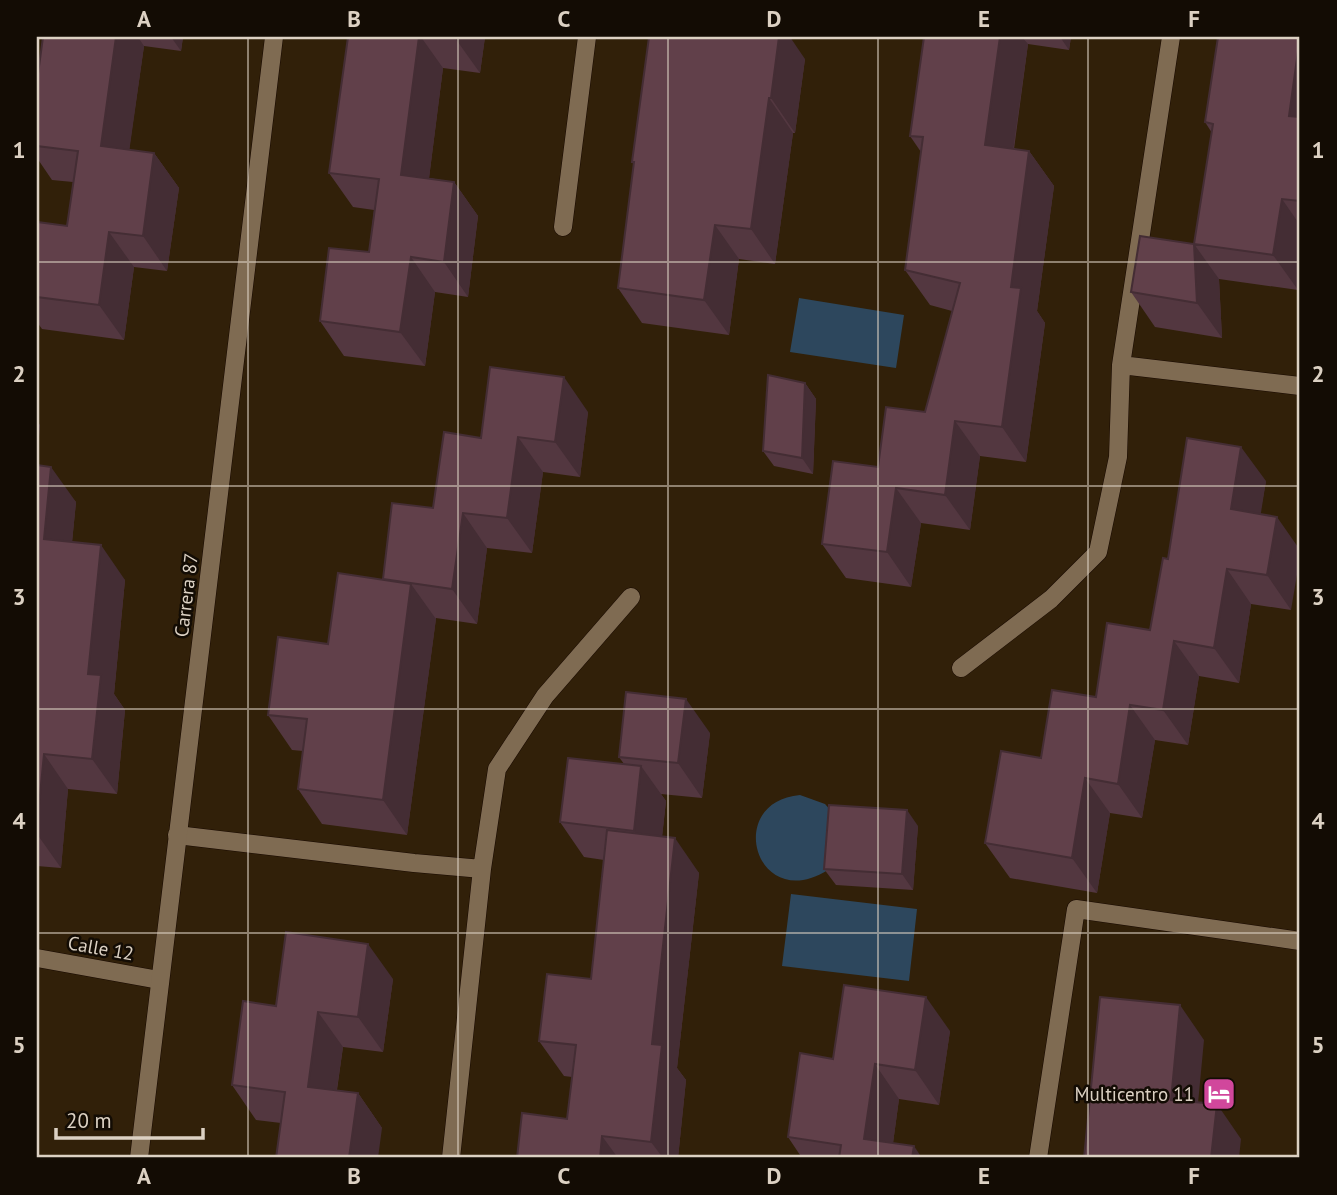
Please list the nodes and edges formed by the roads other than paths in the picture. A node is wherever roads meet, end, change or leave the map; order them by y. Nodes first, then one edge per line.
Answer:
1 (274, 37) edge
2 (587, 37) edge
3 (1171, 37) edge
4 (563, 227) dead end
5 (1121, 365) junction
6 (1300, 386) edge
7 (631, 597) dead end
8 (961, 668) dead end
9 (177, 835) junction
10 (482, 869) junction
11 (1300, 941) edge
12 (37, 958) edge
13 (159, 979) junction
14 (139, 1158) edge
15 (451, 1158) edge
16 (1038, 1158) edge

1 - 9 street, Carrera 87
2 - 4 street
3 - 5 street
5 - 6 street
5 - 8 street
7 - 10 street
9 - 10 street
9 - 13 street, Carrera 87
10 - 15 street
11 - 16 street
12 - 13 street, Calle 12
13 - 14 street, Carrera 87

